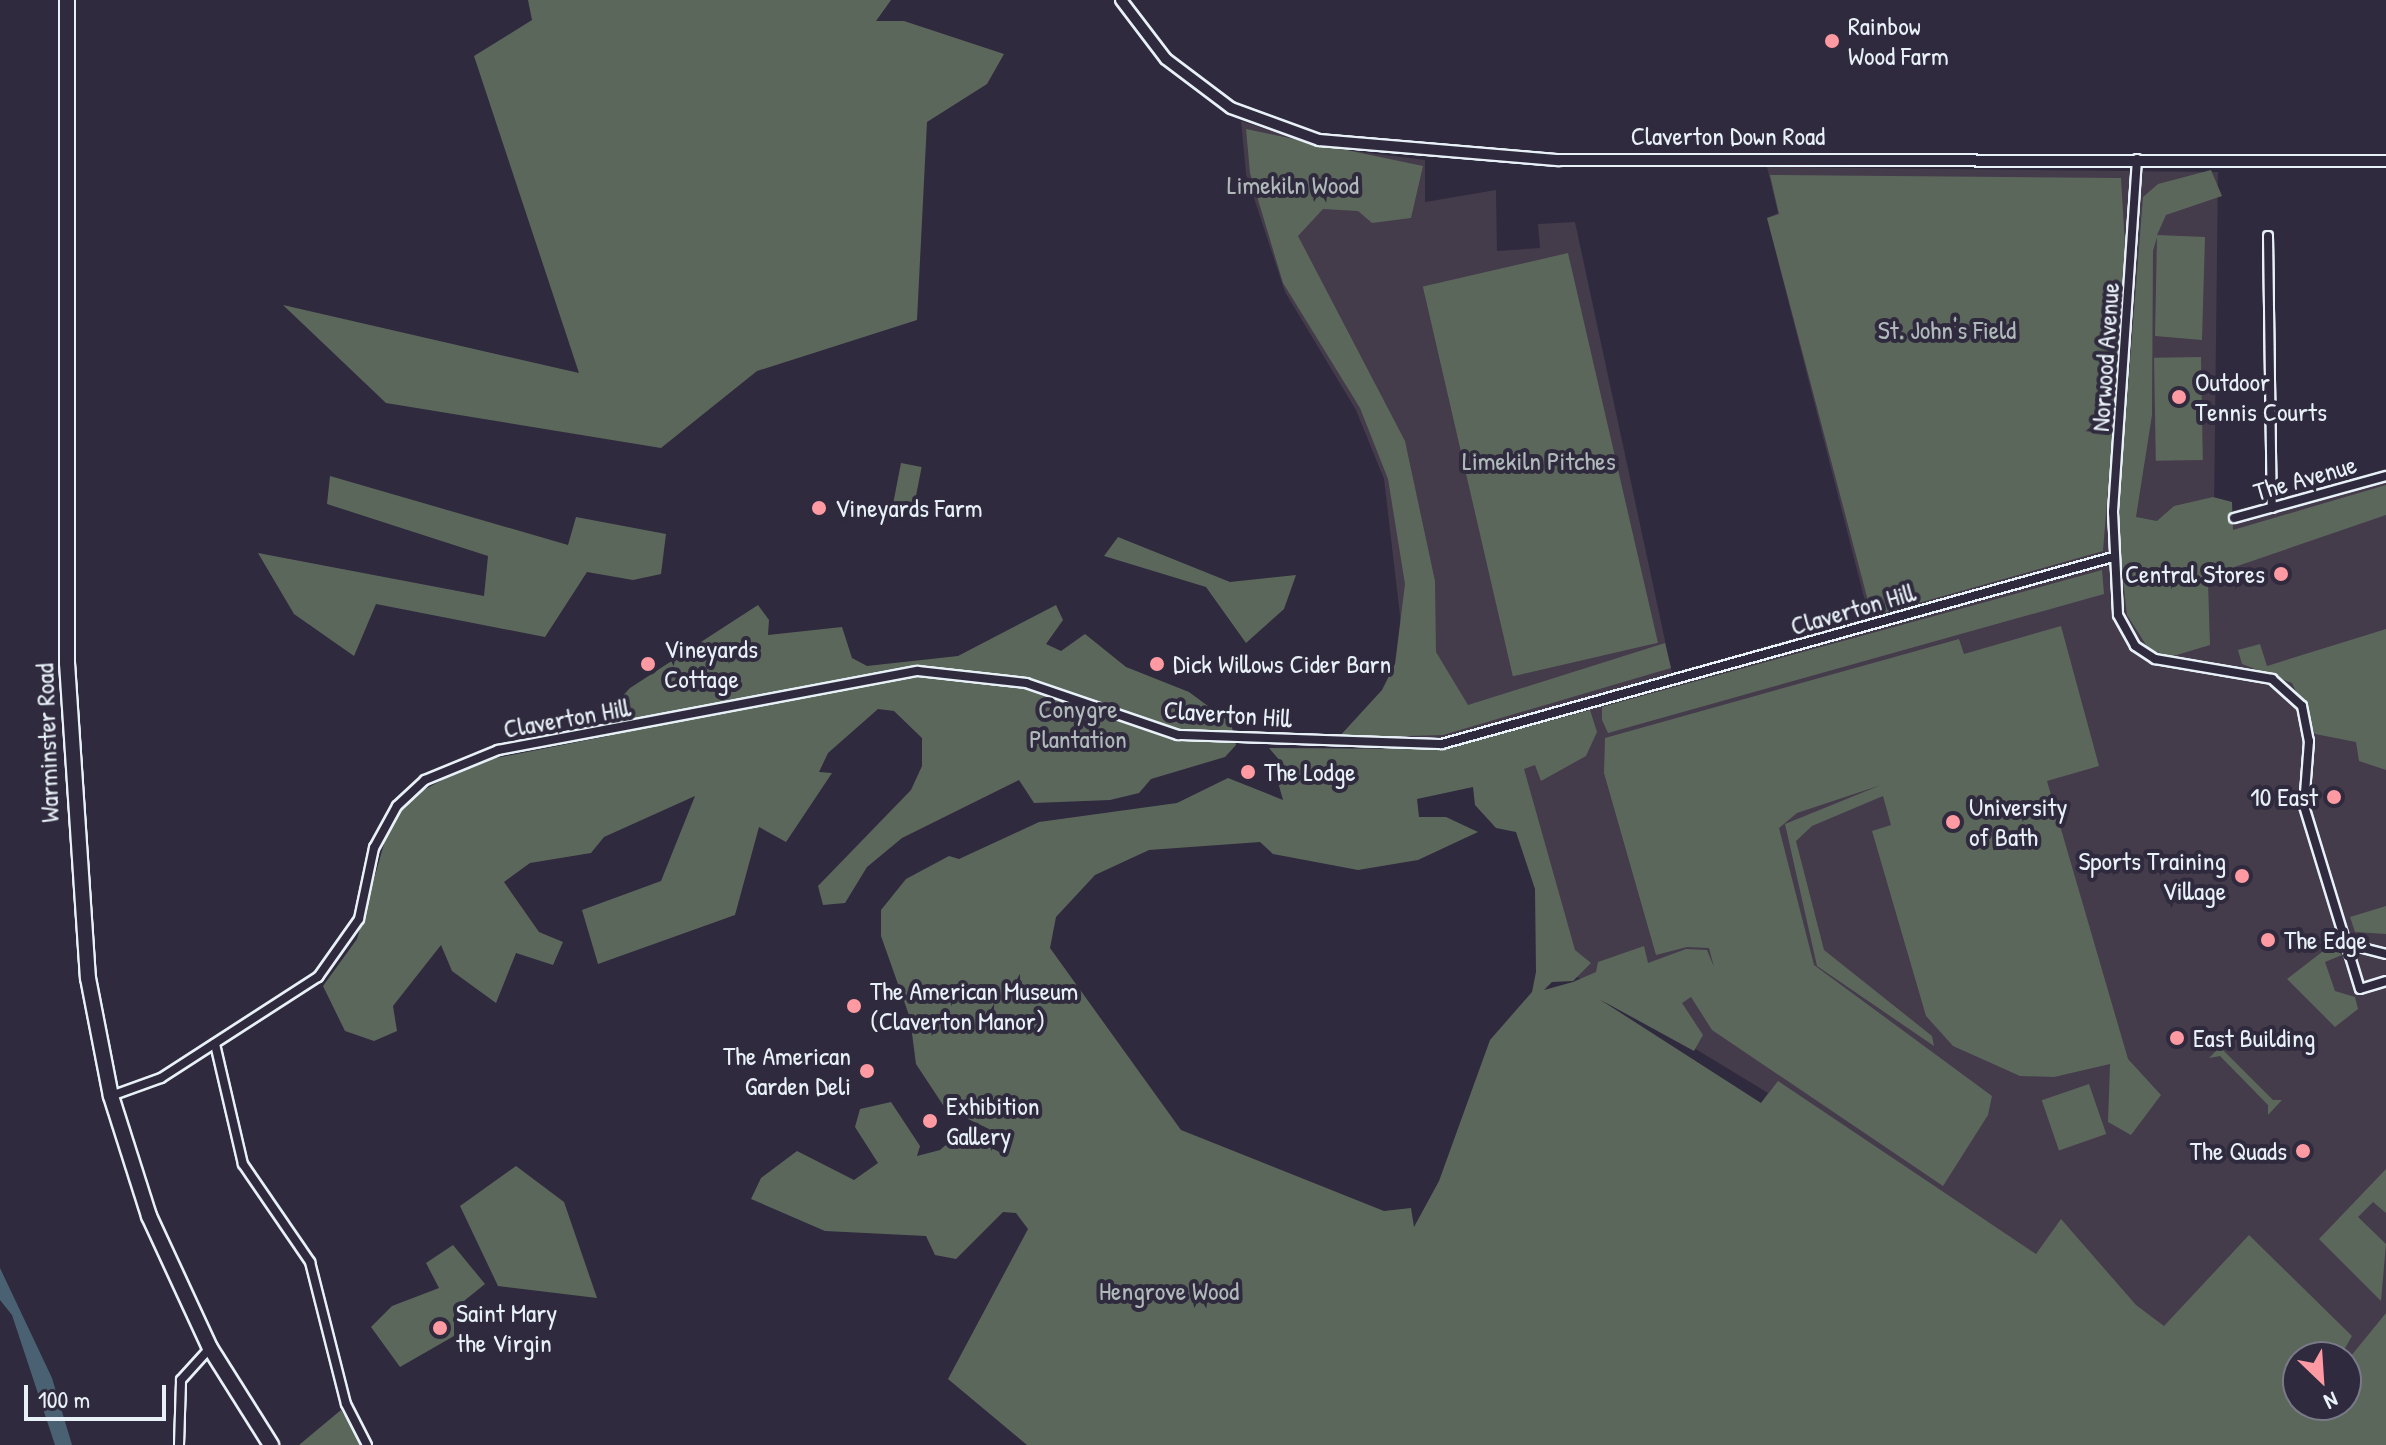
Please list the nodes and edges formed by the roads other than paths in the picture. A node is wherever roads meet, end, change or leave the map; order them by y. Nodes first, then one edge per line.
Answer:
1 (67, 0) edge
2 (1121, 0) edge
3 (2137, 159) junction
4 (2386, 161) edge
5 (2268, 236) dead end
6 (2386, 476) edge
7 (2272, 508) junction
8 (2234, 518) dead end
9 (2113, 557) junction
10 (2346, 943) junction
11 (2386, 954) edge
12 (2386, 981) edge
13 (215, 1044) junction
14 (111, 1096) junction
15 (210, 1348) junction
16 (179, 1445) edge
17 (271, 1445) edge
18 (367, 1445) edge

1 - 14 highway, Warminster Road
2 - 3 street, Claverton Down Road
3 - 4 street, Claverton Down Road
3 - 9 street, Norwood Avenue
5 - 7 street
6 - 7 street, The Avenue
7 - 8 street, The Avenue
9 - 10 street, Norwood Avenue
9 - 13 street, Claverton Hill
10 - 11 street
10 - 12 street, Norwood Avenue
13 - 14 street, Claverton Hill
13 - 18 street
14 - 15 highway, Warminster Road
15 - 16 street
15 - 17 highway, Warminster Road

